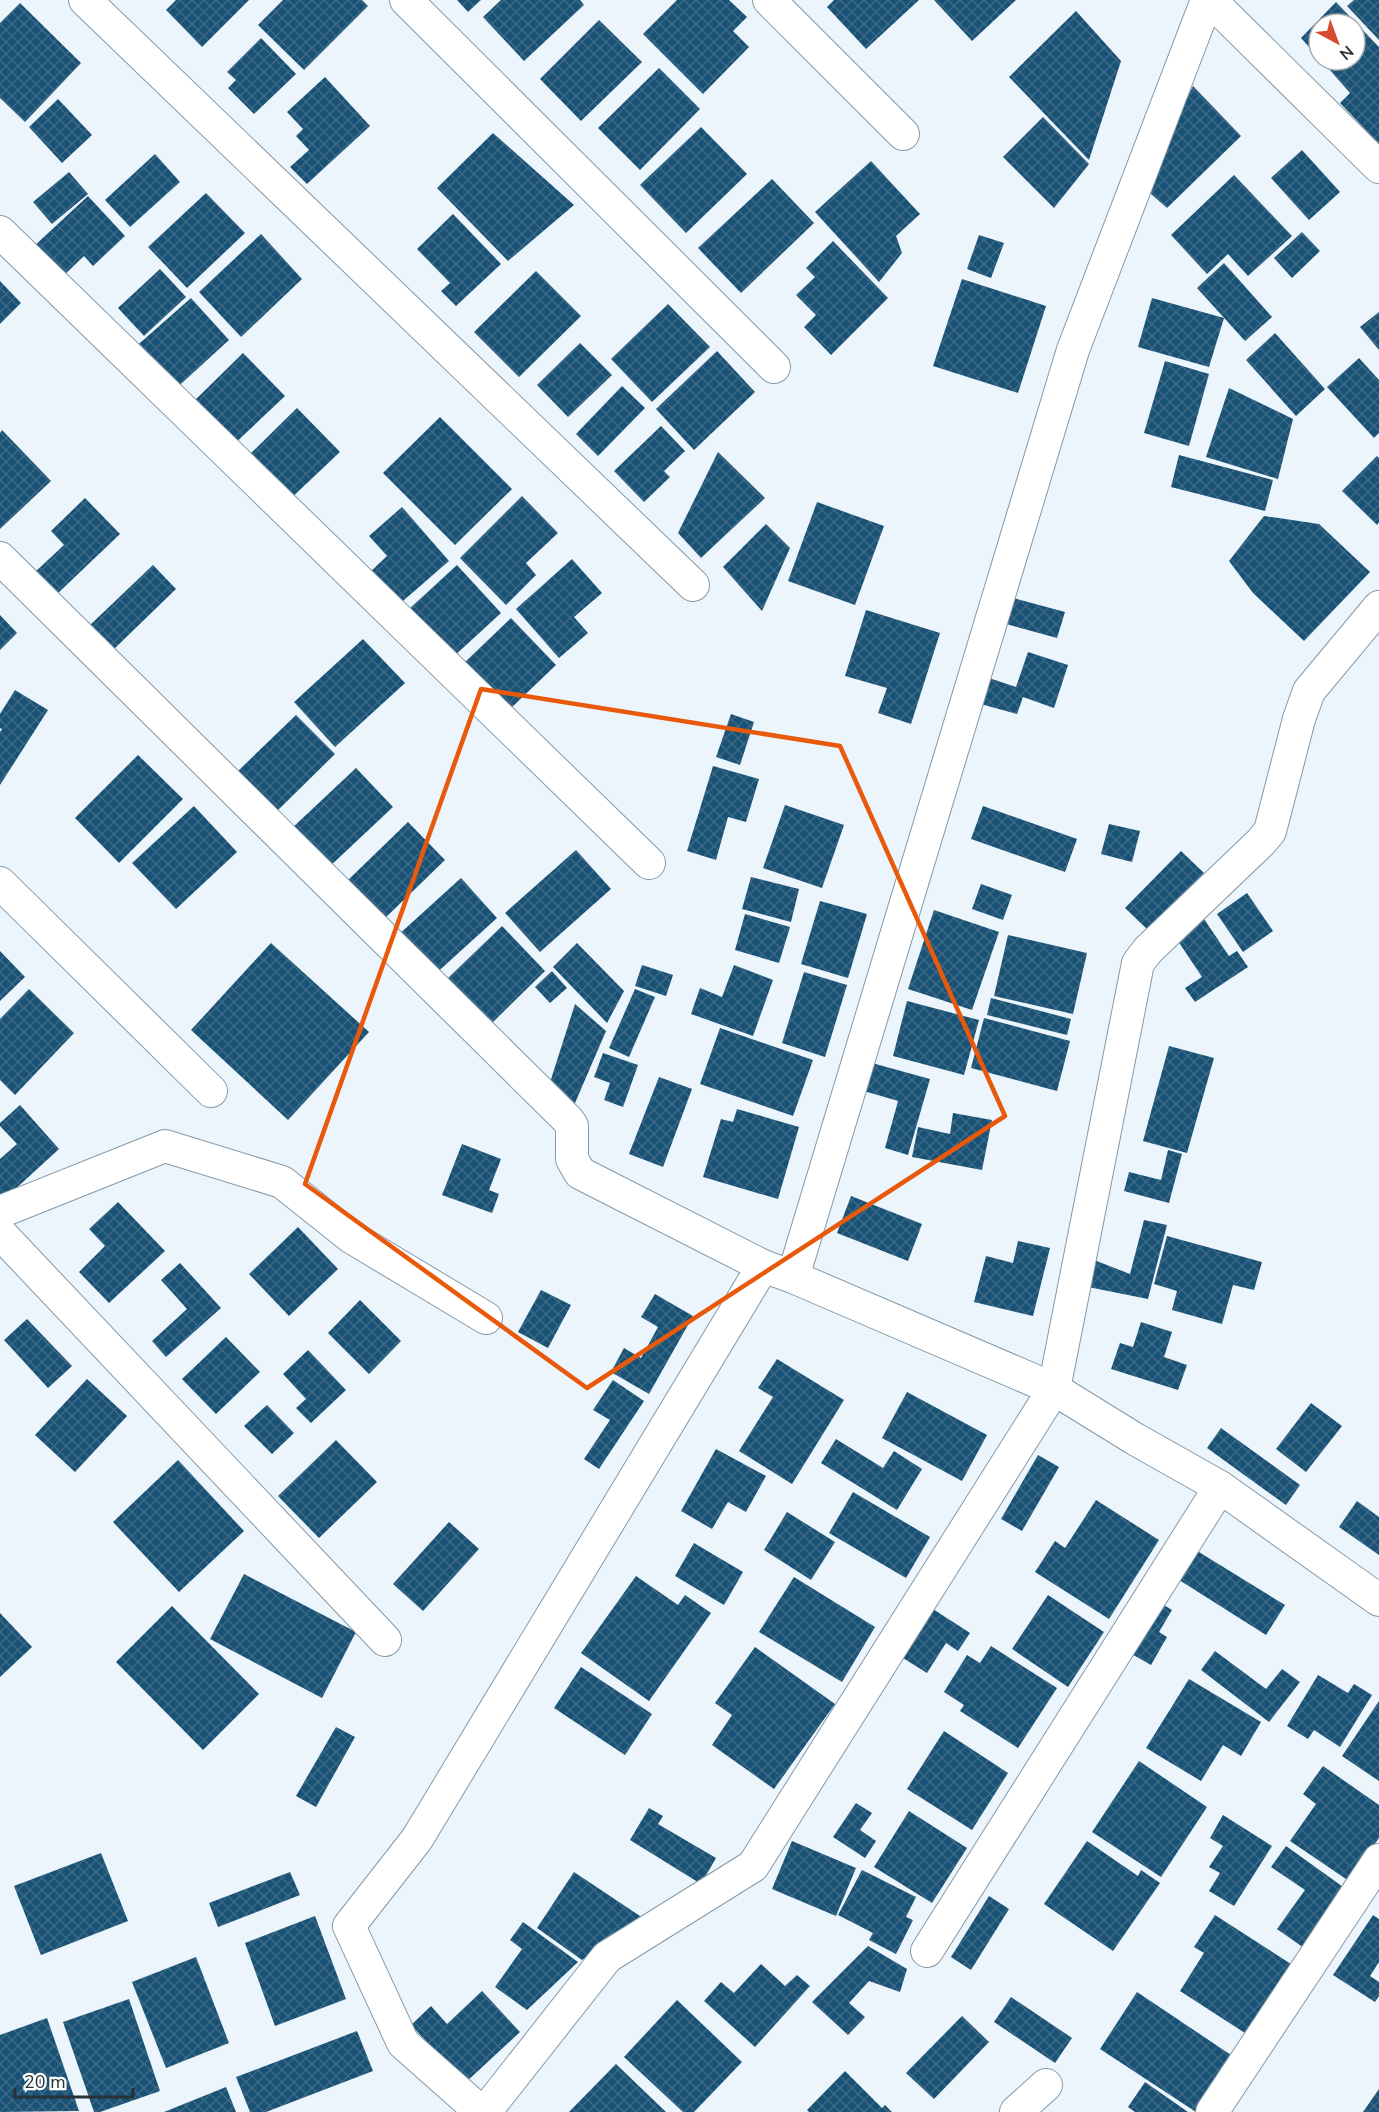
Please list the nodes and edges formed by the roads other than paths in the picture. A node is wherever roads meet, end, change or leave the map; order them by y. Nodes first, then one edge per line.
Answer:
1 (85, 0) edge
2 (406, 0) edge
3 (769, 0) edge
4 (1208, 0) edge
5 (903, 134) dead end
6 (1379, 167) edge
7 (0, 232) edge
8 (774, 367) dead end
9 (0, 558) edge
10 (693, 585) dead end
11 (1379, 607) edge
12 (649, 863) dead end
13 (0, 884) edge
14 (211, 1090) dead end
15 (0, 1212) edge
16 (0, 1233) edge
17 (763, 1266) junction
18 (793, 1277) junction
19 (486, 1318) dead end
20 (1054, 1389) junction
21 (1220, 1487) junction
22 (1379, 1600) edge
23 (385, 1640) dead end
24 (1379, 1860) edge
25 (927, 1952) dead end
26 (1046, 2085) dead end
27 (483, 2112) edge
28 (1016, 2112) edge
29 (1212, 2112) edge

1 - 10 street
2 - 8 street
3 - 5 street
4 - 6 street
4 - 18 street
7 - 12 street
9 - 17 street
11 - 20 street
13 - 14 street
15 - 19 street
16 - 23 street
17 - 18 street
17 - 27 street
18 - 20 street
20 - 21 street
20 - 27 street
21 - 22 street
21 - 25 street
24 - 29 street
26 - 28 street

